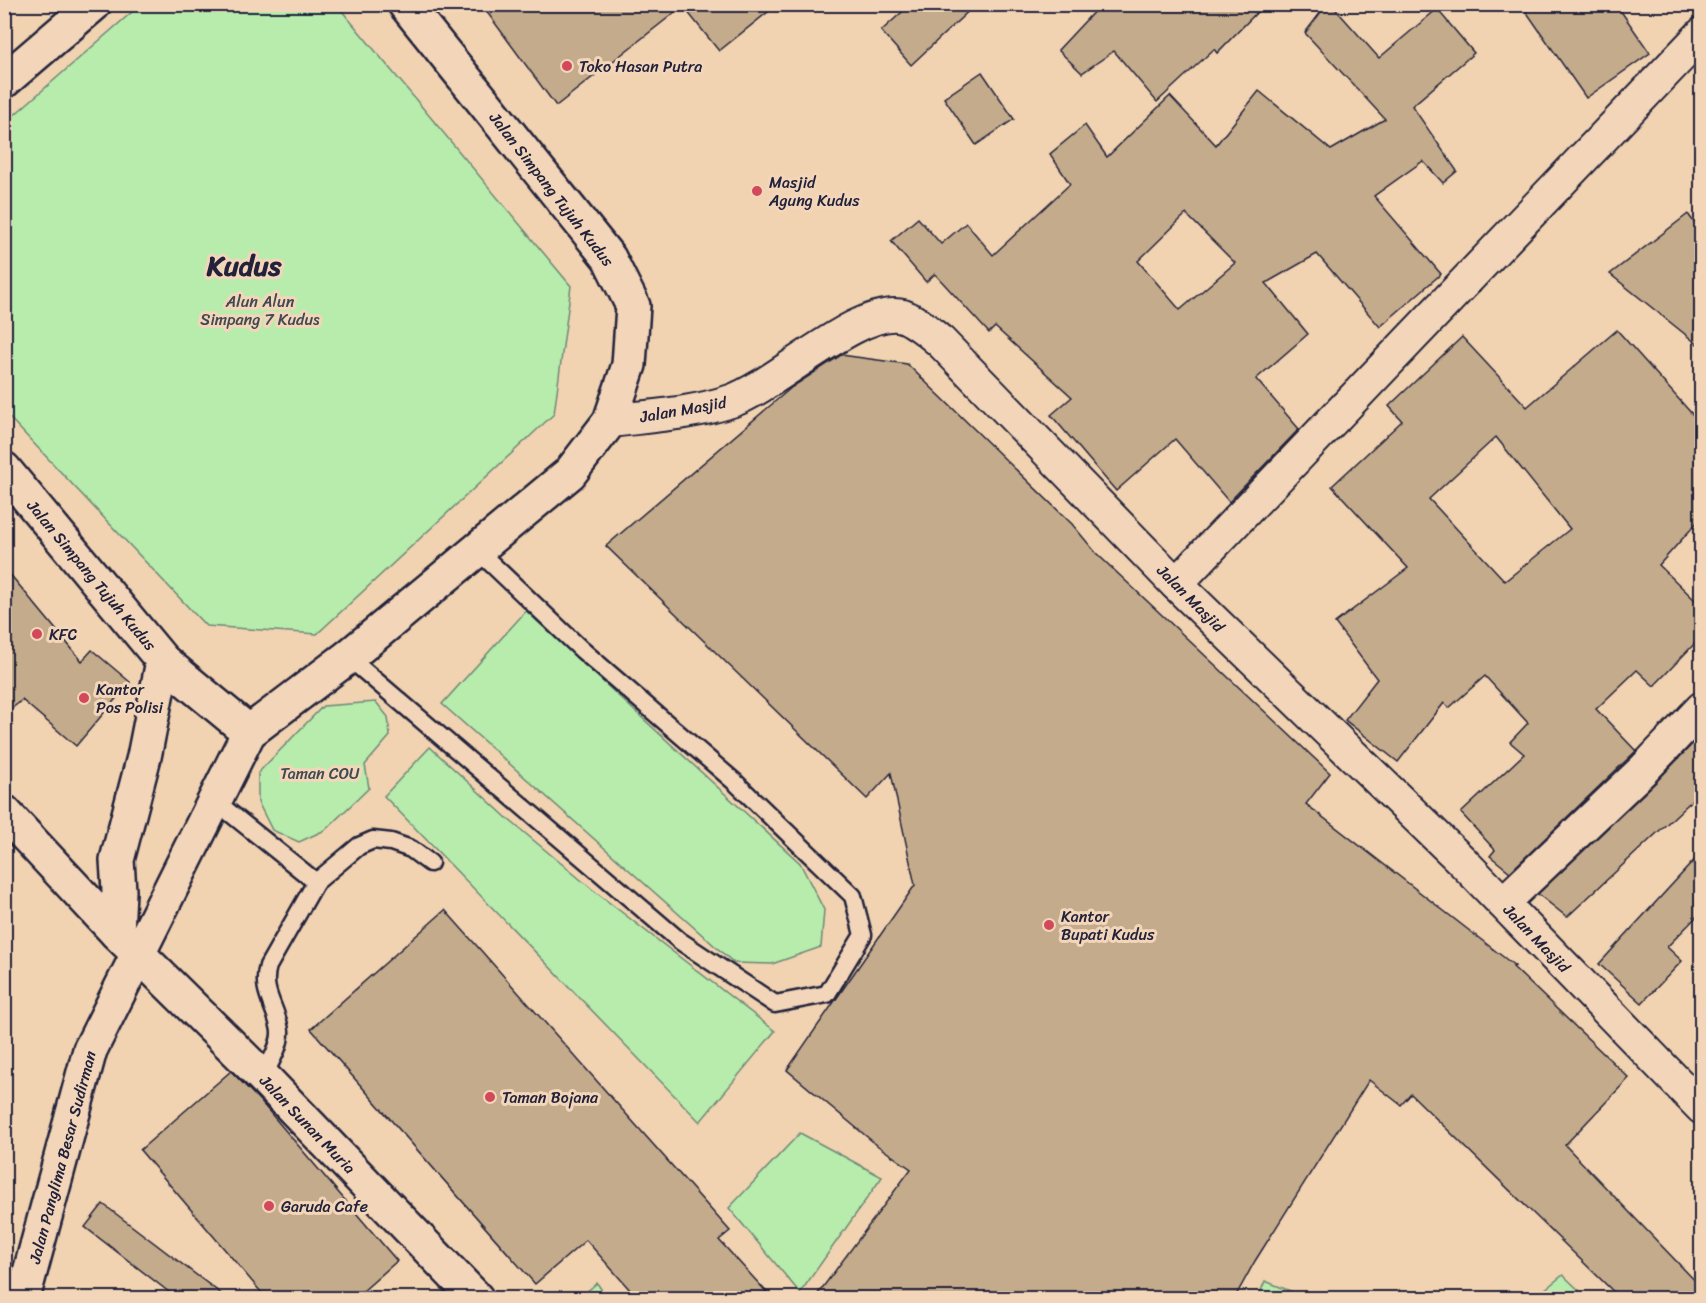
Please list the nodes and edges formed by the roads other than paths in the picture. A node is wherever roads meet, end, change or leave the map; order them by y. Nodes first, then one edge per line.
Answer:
1 (94, 4) edge
2 (405, 4) edge
3 (1701, 34) edge
4 (4, 81) edge
5 (610, 421) junction
6 (4, 469) edge
7 (477, 550) junction
8 (1176, 584) junction
9 (355, 651) junction
10 (163, 661) junction
11 (1701, 708) edge
12 (249, 732) junction
13 (214, 800) junction
14 (4, 812) edge
15 (430, 863) dead end
16 (316, 882) junction
17 (1503, 903) junction
18 (127, 943) junction
19 (263, 1077) junction
20 (1701, 1108) edge
21 (23, 1299) edge
22 (476, 1299) edge

1 - 4 main road
2 - 5 main road, Jalan Simpang Tujuh Kudus
3 - 8 street
5 - 7 main road, Jalan Simpang Tujuh Kudus
5 - 8 street, Jalan Masjid
6 - 10 main road, Jalan Simpang Tujuh Kudus
7 - 9 main road, Jalan Simpang Tujuh Kudus
7 - 9 lane
8 - 17 street, Jalan Masjid
9 - 12 main road, Jalan Simpang Tujuh Kudus
10 - 12 main road
10 - 18 main road, Jalan Simpang Tujuh Kudus
11 - 17 street
12 - 13 main road, Jalan Panglima Besar Sudirman
13 - 16 lane
13 - 18 main road, Jalan Panglima Besar Sudirman
14 - 18 main road, Jalan Sunan Muria
15 - 16 lane
16 - 19 lane
17 - 20 street, Jalan Masjid
18 - 19 main road, Jalan Sunan Muria
18 - 21 main road, Jalan Panglima Besar Sudirman
19 - 22 main road, Jalan Sunan Muria

